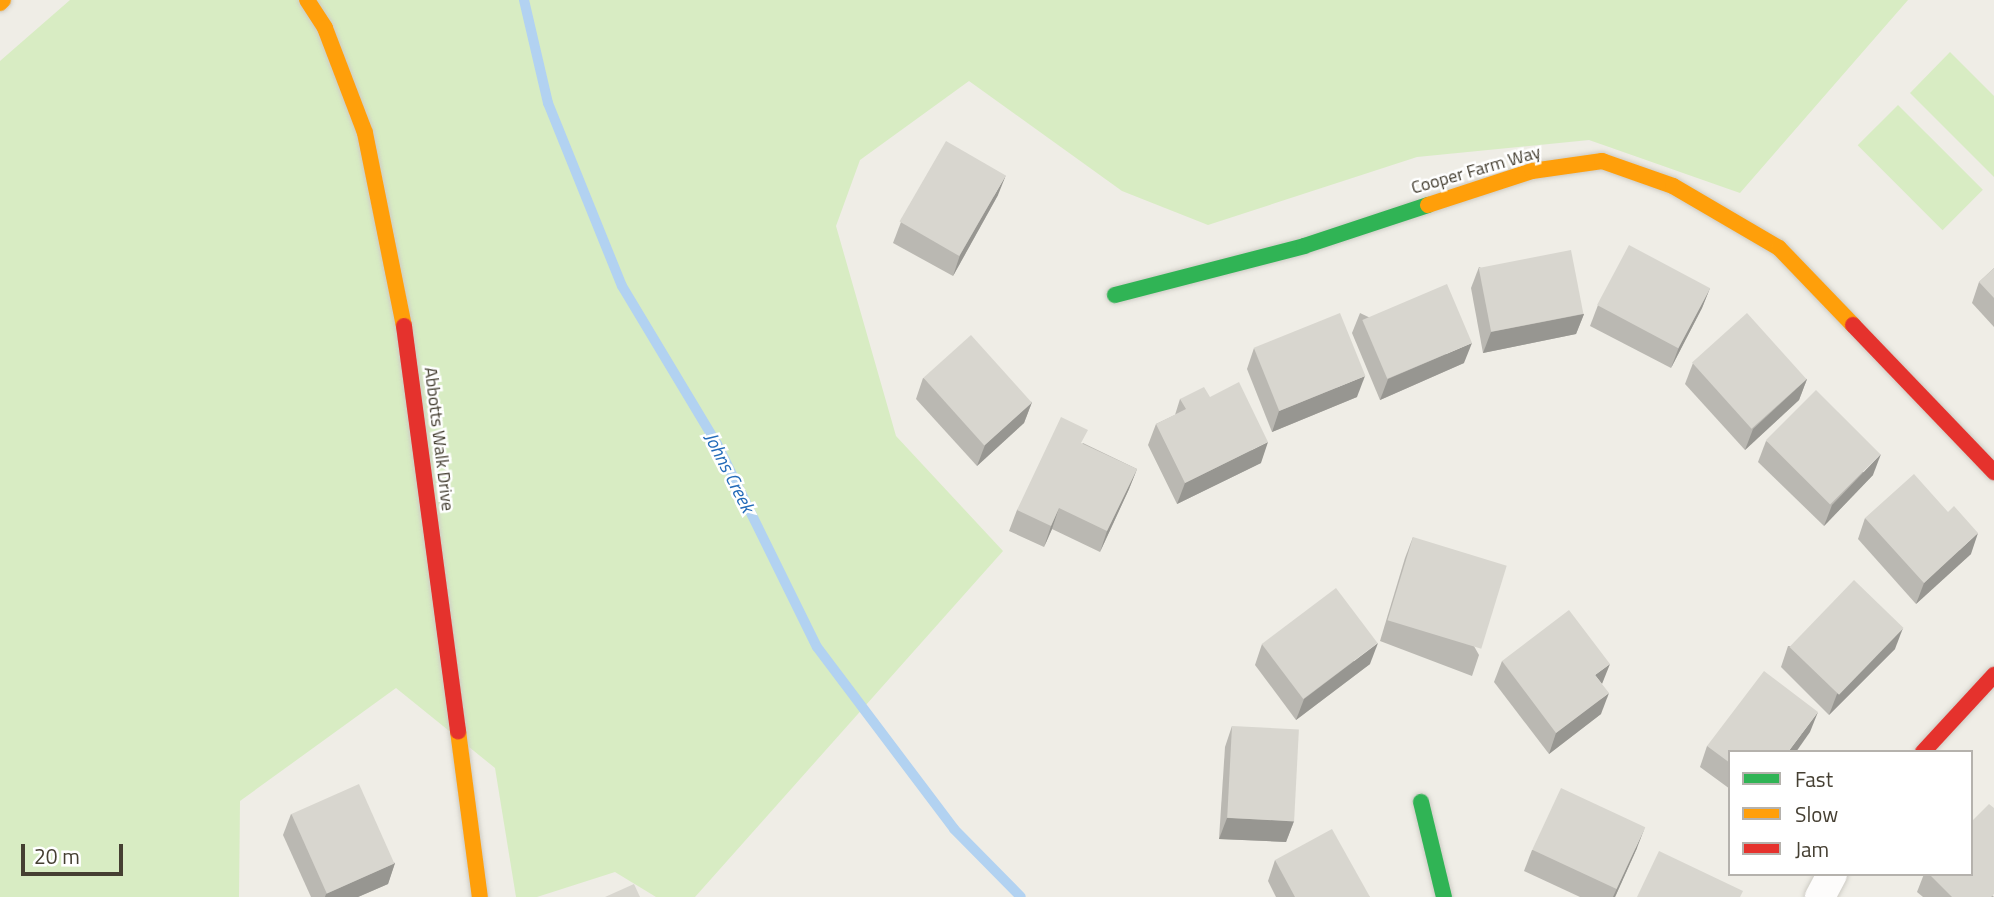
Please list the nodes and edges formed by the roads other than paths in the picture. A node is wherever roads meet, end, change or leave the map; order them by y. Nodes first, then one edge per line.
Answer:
1 (307, 0) edge
2 (1115, 295) dead end
3 (1994, 472) edge
4 (1994, 675) edge
5 (1925, 750) edge
6 (1421, 802) dead end
7 (1831, 876) edge
8 (480, 897) edge
9 (1444, 897) edge
10 (1820, 897) edge

1 - 8 street, Abbotts Walk Drive
2 - 3 street, Cooper Farm Way
4 - 5 street
6 - 9 street
7 - 10 street

